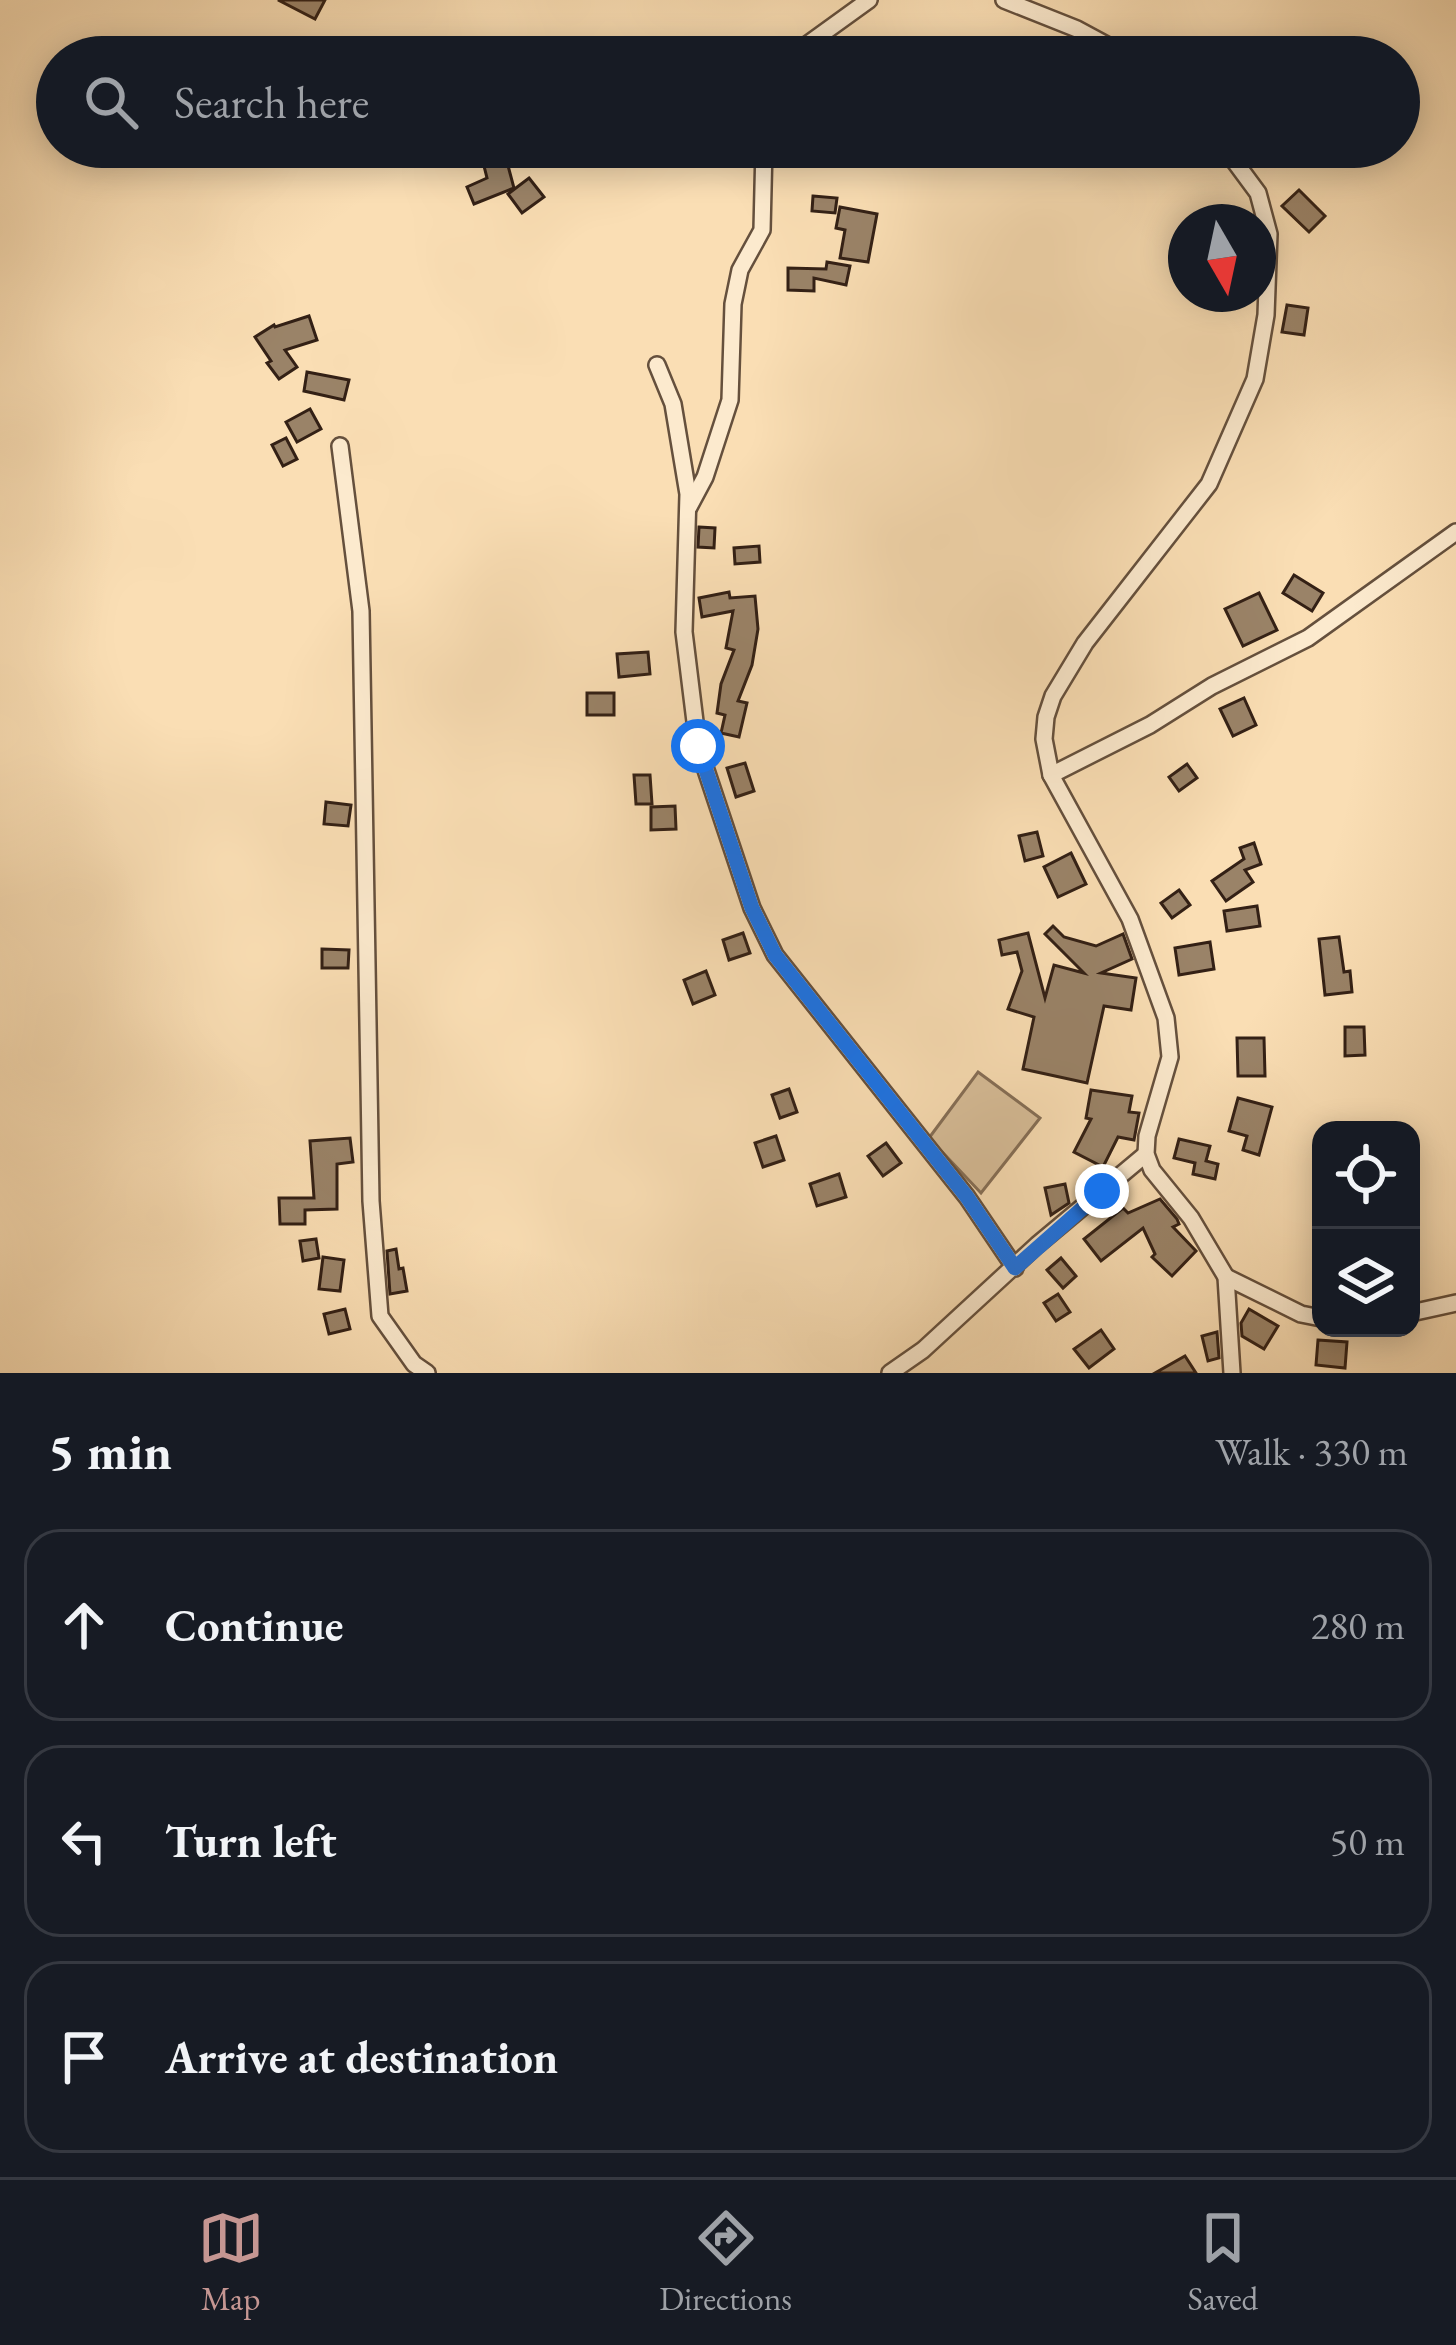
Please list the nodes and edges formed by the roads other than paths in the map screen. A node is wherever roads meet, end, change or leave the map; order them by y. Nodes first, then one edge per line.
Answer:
1 (869, 0) edge
2 (1004, 0) edge
3 (819, 36) edge
4 (1089, 36) edge
5 (763, 168) edge
6 (1240, 168) edge
7 (657, 365) dead end
8 (340, 446) dead end
9 (687, 510) junction
10 (1456, 532) edge
11 (1051, 775) junction
12 (1145, 1154) junction
13 (1015, 1268) junction
14 (1226, 1276) junction
15 (1456, 1303) edge
16 (1420, 1311) edge
17 (1312, 1316) edge
18 (428, 1373) edge
19 (890, 1373) edge
20 (1232, 1373) edge

1 - 3 street
2 - 4 street
5 - 9 street
6 - 11 street
7 - 9 street
8 - 18 street
9 - 13 street
10 - 11 street
11 - 12 street
12 - 13 street
12 - 14 street
13 - 19 street
14 - 17 street
14 - 20 street
15 - 16 street

